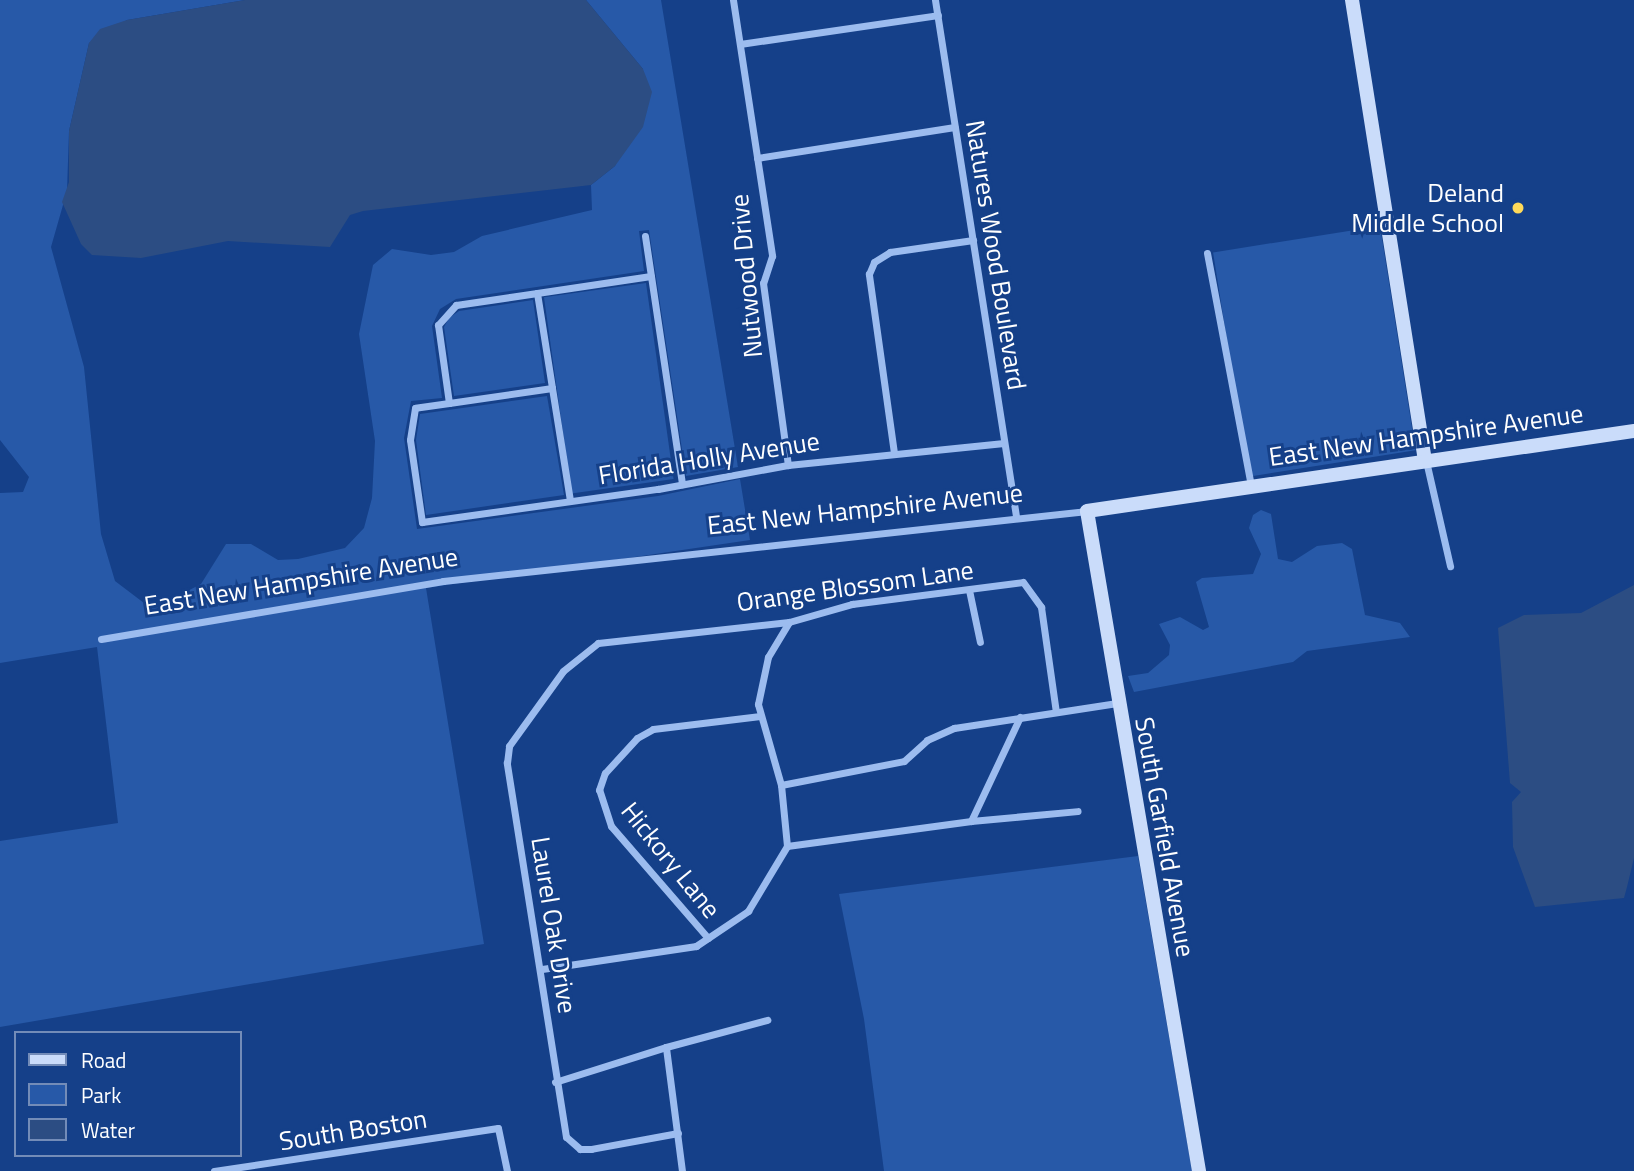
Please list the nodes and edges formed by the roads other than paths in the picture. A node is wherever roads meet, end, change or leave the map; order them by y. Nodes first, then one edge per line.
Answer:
1 (733, 0) edge
2 (936, 0) edge
3 (1352, 0) edge
4 (938, 15) junction
5 (740, 44) junction
6 (955, 127) junction
7 (757, 158) junction
8 (645, 236) dead end
9 (973, 240) junction
10 (1207, 253) dead end
11 (650, 276) junction
12 (537, 293) junction
13 (552, 388) junction
14 (449, 404) junction
15 (1634, 431) edge
16 (1004, 443) junction
17 (894, 453) junction
18 (1425, 459) junction
19 (788, 465) junction
20 (681, 484) junction
21 (1251, 485) junction
22 (570, 500) junction
23 (1087, 511) junction
24 (1016, 516) junction
25 (1450, 566) dead end
26 (969, 590) junction
27 (789, 622) junction
28 (101, 639) dead end
29 (980, 642) dead end
30 (539, 699) joint
31 (1117, 703) junction
32 (1056, 712) junction
33 (760, 716) junction
34 (1020, 717) junction
35 (781, 785) junction
36 (1078, 811) dead end
37 (971, 821) junction
38 (787, 846) junction
39 (708, 938) junction
40 (542, 970) junction
41 (766, 1020) dead end
42 (666, 1047) junction
43 (555, 1082) junction
44 (678, 1133) junction
45 (214, 1171) edge
46 (507, 1171) edge
47 (682, 1171) edge
48 (1199, 1171) edge

1 - 5 street, Nutwood Drive
2 - 4 street, Natures Wood Boulevard
3 - 18 street
4 - 5 street
4 - 6 street, Natures Wood Boulevard
5 - 7 street, Nutwood Drive
6 - 7 street
6 - 9 street, Natures Wood Boulevard
7 - 19 street, Nutwood Drive
8 - 11 street
9 - 16 street, Natures Wood Boulevard
9 - 17 street
10 - 21 street
11 - 12 street
11 - 20 street
12 - 13 street
12 - 14 street
13 - 14 street
13 - 22 street
14 - 22 street, Florida Holly Avenue
15 - 18 street, East New Hampshire Avenue
16 - 17 street, Florida Holly Avenue
16 - 24 street, Natures Wood Boulevard
17 - 19 street, Florida Holly Avenue
18 - 21 street, East New Hampshire Avenue
18 - 25 street
19 - 20 street, Florida Holly Avenue
20 - 22 street, Florida Holly Avenue
21 - 23 street, East New Hampshire Avenue
23 - 24 street, East New Hampshire Avenue
23 - 31 street, South Garfield Avenue
24 - 28 street, East New Hampshire Avenue
26 - 27 street, Orange Blossom Lane
26 - 29 street
26 - 32 street, Orange Blossom Lane
27 - 30 street, Orange Blossom Lane
27 - 33 street
30 - 40 street, Laurel Oak Drive
31 - 32 street
31 - 48 street, South Garfield Avenue
32 - 34 street
33 - 35 street
33 - 39 street, Hickory Lane
34 - 35 street
34 - 37 street
35 - 38 street
36 - 37 street
37 - 38 street
38 - 39 street
39 - 40 street
40 - 43 street, Laurel Oak Drive
41 - 42 street
42 - 43 street
42 - 44 street
43 - 44 street, Laurel Oak Drive
44 - 47 street
45 - 46 street, South Boston

